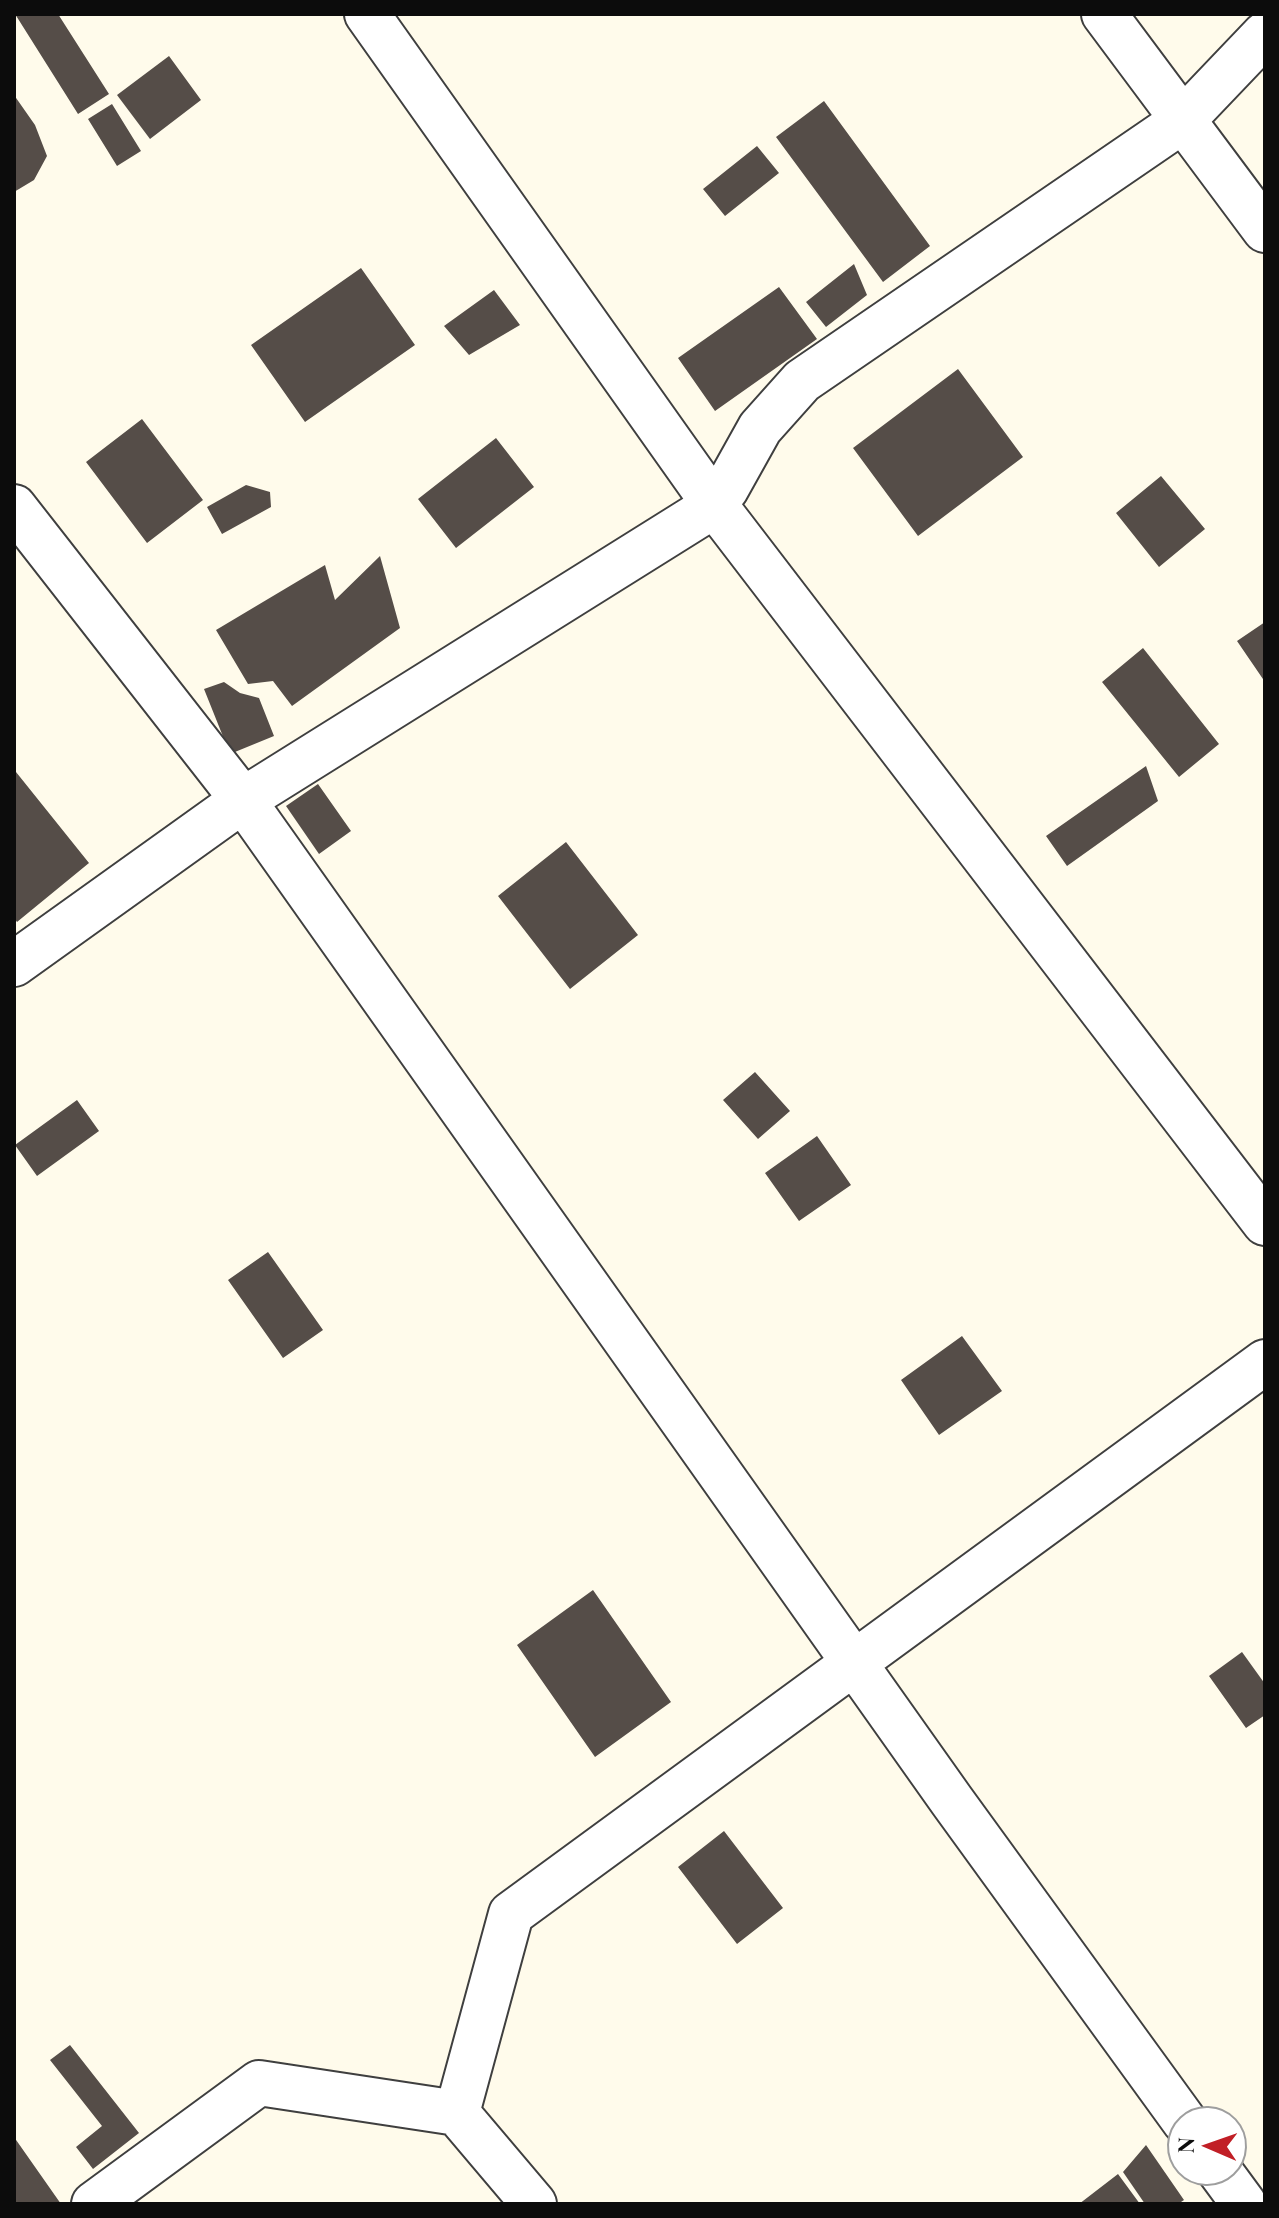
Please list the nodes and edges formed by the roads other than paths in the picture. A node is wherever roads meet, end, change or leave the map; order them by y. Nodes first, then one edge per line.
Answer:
1 (367, 14) edge
2 (1104, 14) edge
3 (1265, 34) edge
4 (1182, 121) junction
5 (1265, 230) edge
6 (714, 504) junction
7 (14, 507) edge
8 (243, 800) junction
9 (14, 964) edge
10 (1265, 1223) edge
11 (1265, 1362) edge
12 (856, 1662) junction
13 (1173, 2106) edge
14 (457, 2113) junction
15 (1231, 2186) edge
16 (94, 2204) edge
17 (534, 2204) edge
18 (1244, 2204) edge

1 - 6 street
2 - 4 street
3 - 4 street
4 - 5 street
4 - 6 street
6 - 8 street
6 - 10 street
7 - 8 street
8 - 9 street
8 - 12 street
11 - 12 street
12 - 13 street
12 - 14 street
14 - 16 street
14 - 17 street
15 - 18 street

